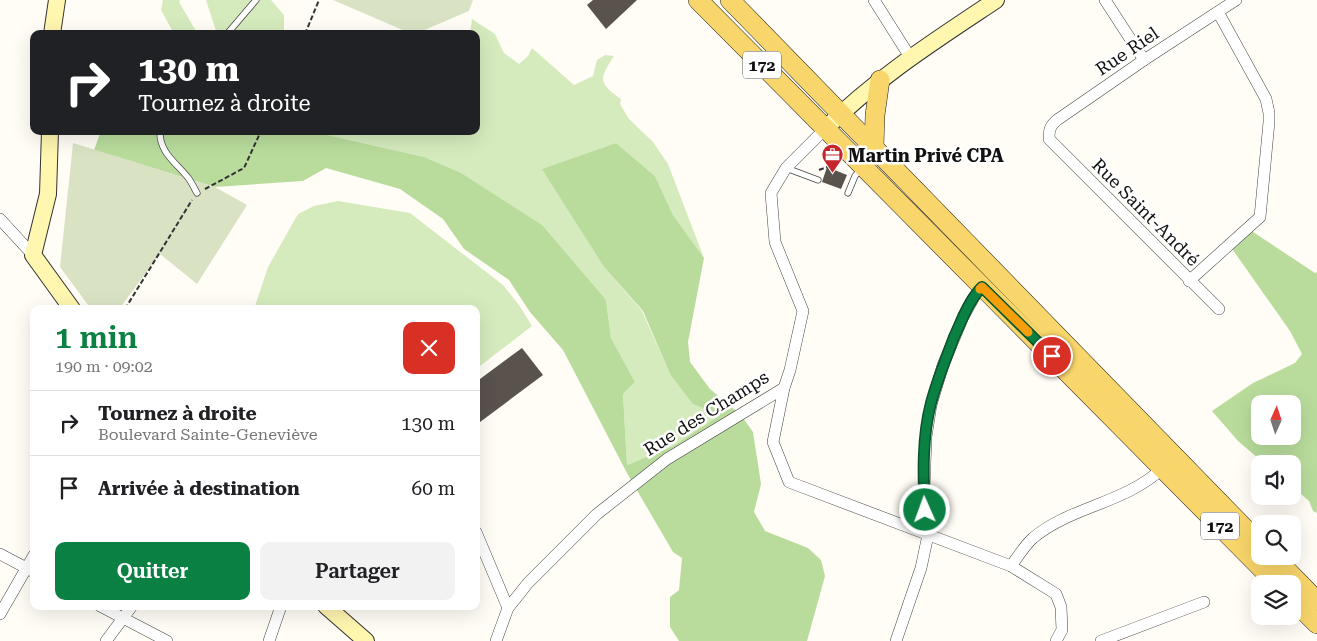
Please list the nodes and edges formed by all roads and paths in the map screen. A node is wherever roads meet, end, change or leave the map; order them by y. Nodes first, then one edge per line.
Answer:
1 (57, 0) edge
2 (256, 0) edge
3 (320, 0) edge
4 (698, 0) edge
5 (730, 0) edge
6 (874, 0) edge
7 (996, 0) edge
8 (1105, 0) edge
9 (1236, 0) edge
10 (1218, 12) junction
11 (53, 30) edge
12 (230, 30) edge
13 (307, 30) edge
14 (910, 57) junction
15 (1144, 60) junction
16 (880, 80) junction
17 (840, 113) junction
18 (825, 129) junction
19 (50, 135) edge
20 (160, 135) edge
21 (259, 135) edge
22 (1049, 139) joint
23 (874, 147) junction
24 (863, 167) junction
25 (786, 168) junction
26 (833, 169) dead end
27 (818, 172) dead end
28 (818, 180) dead end
29 (196, 193) junction
30 (848, 193) dead end
31 (2, 224) edge
32 (33, 255) junction
33 (1189, 281) junction
34 (982, 287) junction
35 (69, 305) edge
36 (127, 305) edge
37 (1219, 309) dead end
38 (784, 388) junction
39 (1164, 467) junction
40 (928, 535) junction
41 (1251, 535) edge
42 (480, 542) edge
43 (0, 554) edge
44 (1282, 565) edge
45 (1011, 566) junction
46 (30, 570) edge
47 (1268, 575) edge
48 (1317, 601) edge
49 (1204, 602) dead end
50 (508, 608) junction
51 (1301, 608) edge
52 (108, 610) edge
53 (129, 610) edge
54 (280, 610) edge
55 (331, 610) edge
56 (0, 614) edge
57 (123, 618) junction
58 (1317, 624) edge
59 (500, 640) edge
60 (106, 641) edge
61 (167, 641) edge
62 (269, 641) edge
63 (366, 641) edge
64 (896, 641) edge
65 (1056, 641) edge
66 (1101, 641) edge

1 - 11 street
2 - 12 lane
3 - 13 path
4 - 18 main road, 172
5 - 17 main road, 172
6 - 14 street
7 - 14 street, Rue des Champs
8 - 15 street
9 - 10 street, Rue Riel
10 - 15 street, Rue Riel
10 - 33 street
14 - 16 street, Rue des Champs
15 - 22 street, Rue Riel
16 - 17 street, Rue des Champs
16 - 23 main road
17 - 18 street, Rue des Champs
17 - 23 main road, 172
18 - 24 main road, 172
18 - 25 street, Rue des Champs
19 - 32 street
20 - 29 lane
21 - 29 path
22 - 33 street, Rue Saint-André
23 - 41 main road, 172
24 - 30 lane
24 - 34 main road, 172
25 - 28 lane
25 - 38 street, Rue des Champs
26 - 27 path
29 - 36 path
31 - 32 street
32 - 35 street
33 - 37 street, Rue Saint-André
34 - 39 main road, 172
34 - 40 street
38 - 40 street
38 - 50 street, Rue des Champs
39 - 45 street
39 - 47 main road, 172
40 - 45 street
40 - 64 street
42 - 50 street
43 - 46 street
44 - 48 main road
45 - 65 street
46 - 56 street
49 - 66 street
50 - 59 street, Rue des Champs
51 - 58 main road
52 - 57 street
53 - 57 street
54 - 62 street
55 - 63 street
57 - 60 street
57 - 61 street

